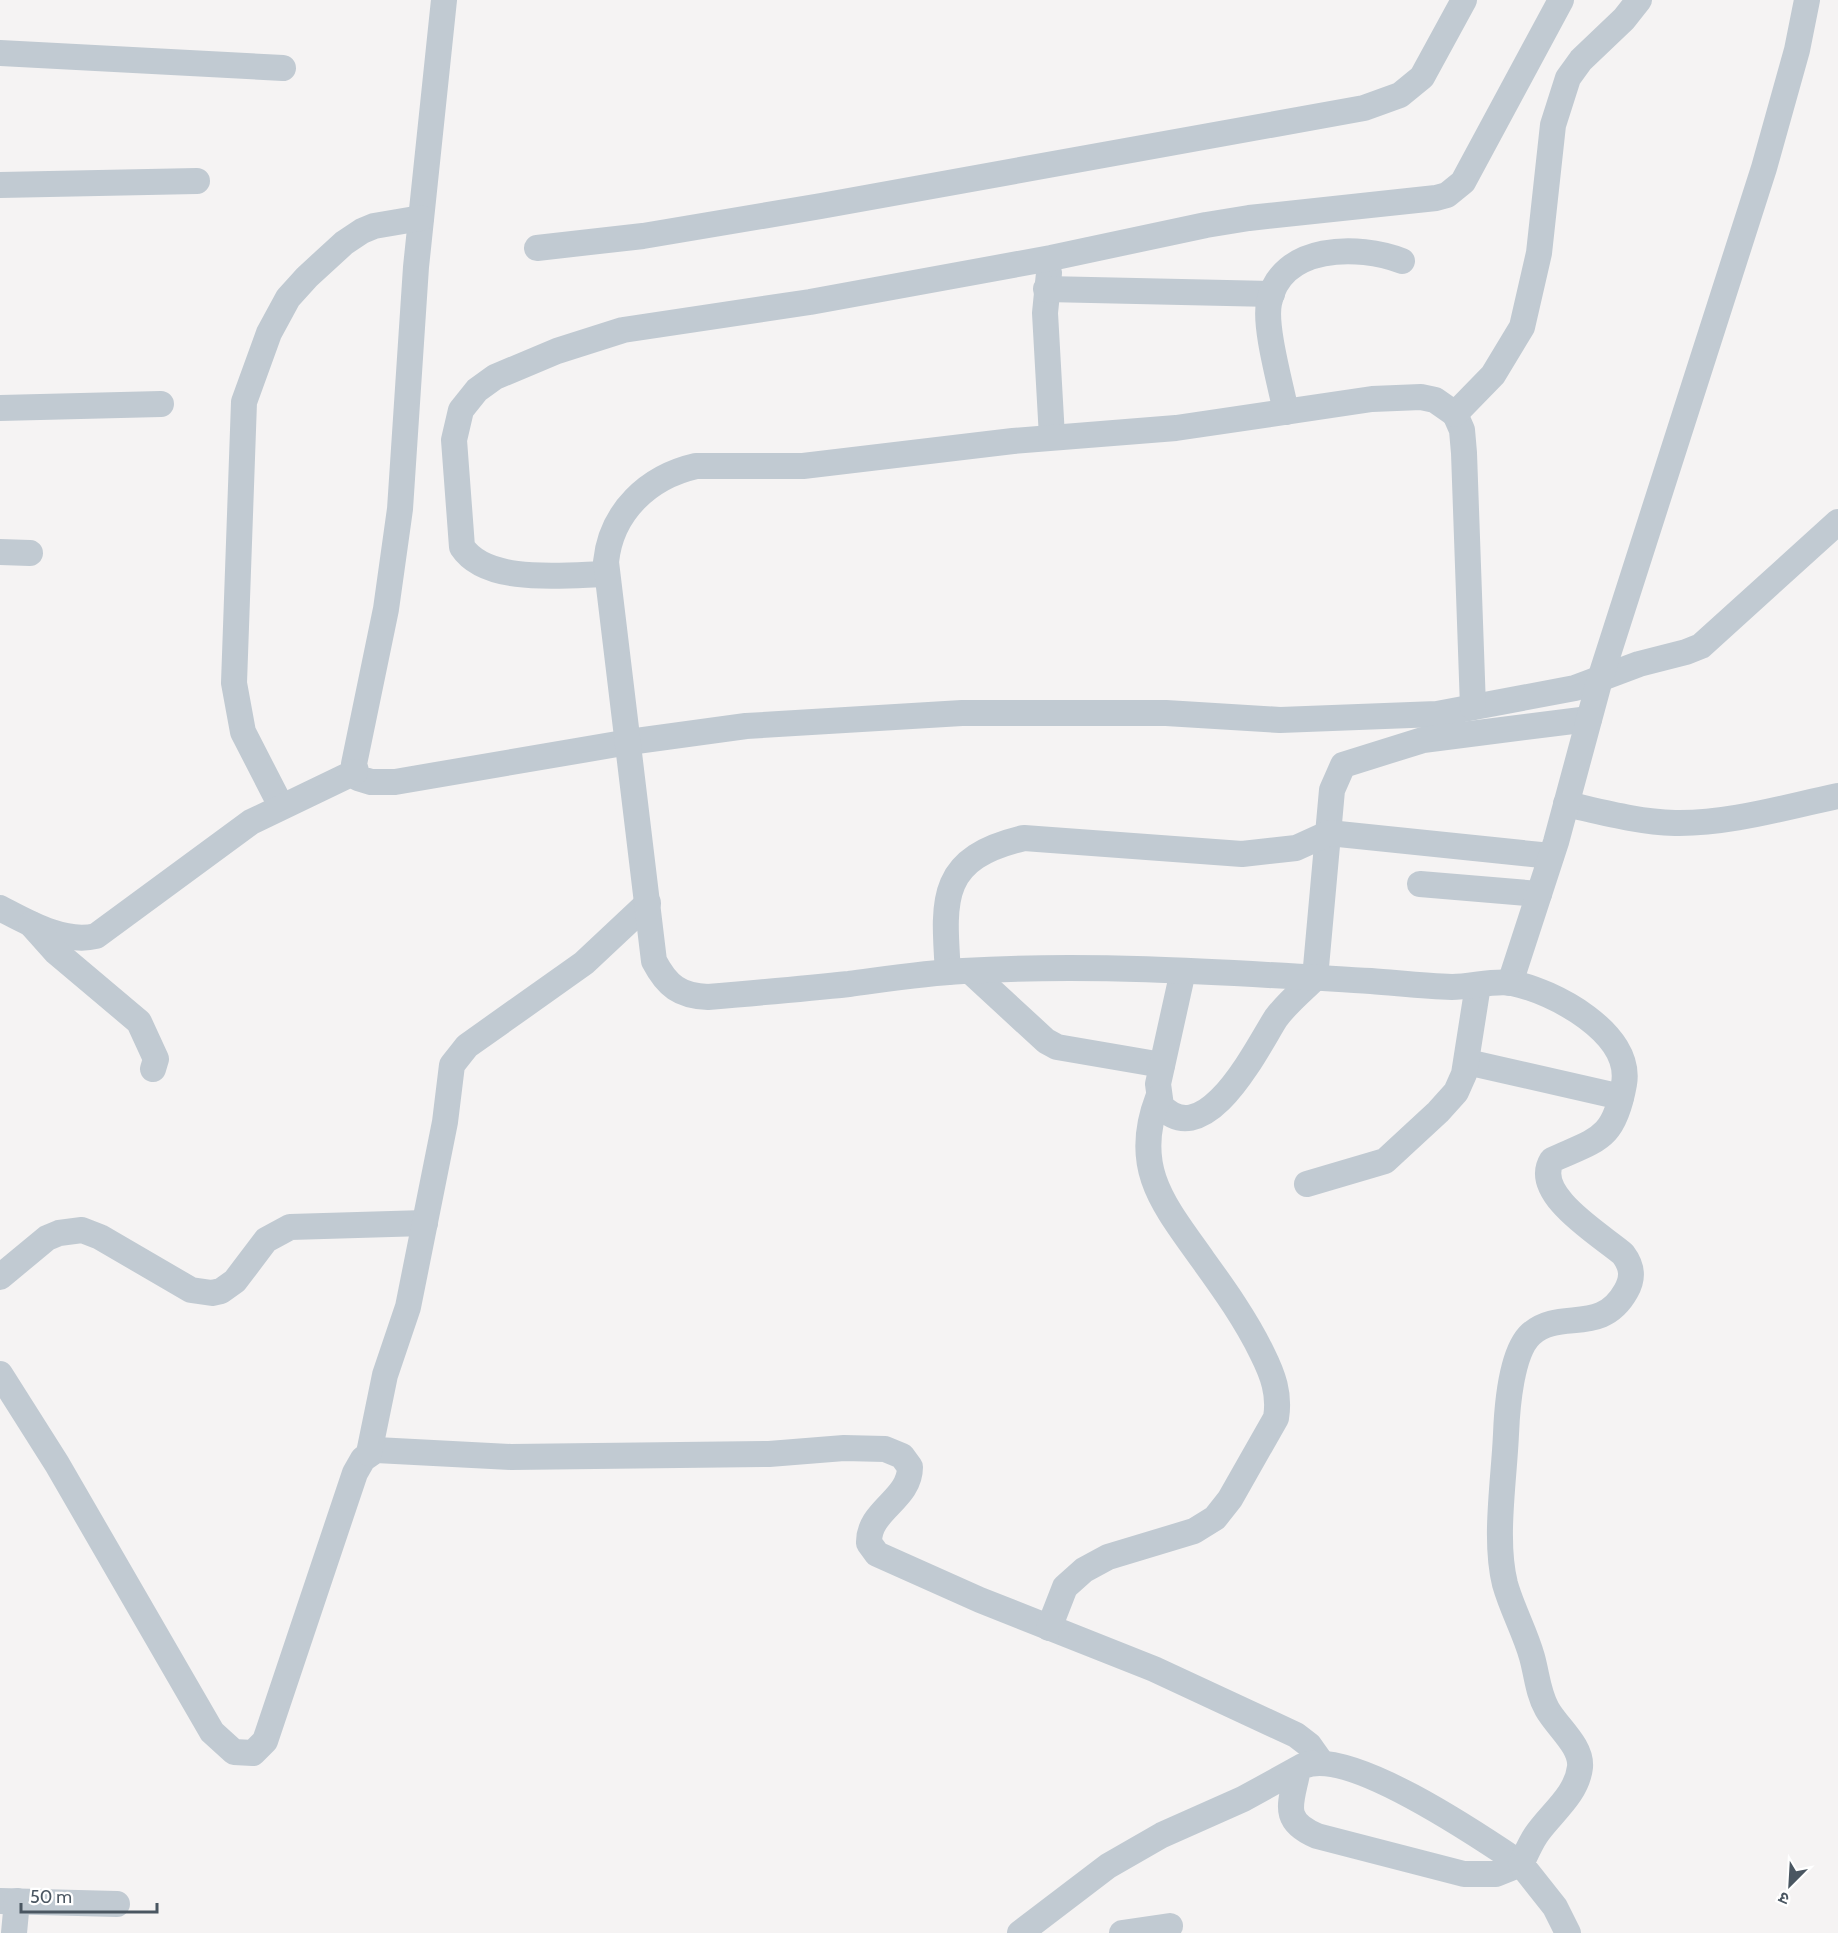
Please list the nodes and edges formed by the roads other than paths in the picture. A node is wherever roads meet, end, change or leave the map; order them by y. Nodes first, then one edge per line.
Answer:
1 (444, 0) edge
2 (1464, 0) edge
3 (1561, 0) edge
4 (1639, 0) edge
5 (1807, 0) edge
6 (0, 53) edge
7 (283, 68) dead end
8 (197, 181) dead end
9 (0, 184) edge
10 (421, 219) junction
11 (537, 248) dead end
12 (1051, 258) junction
13 (1402, 261) dead end
14 (1046, 289) junction
15 (1272, 294) junction
16 (160, 404) dead end
17 (0, 408) edge
18 (1286, 412) junction
19 (1455, 414) junction
20 (1052, 437) junction
21 (1838, 522) edge
22 (0, 552) edge
23 (30, 553) dead end
24 (606, 574) junction
25 (1600, 679) junction
26 (1473, 707) junction
27 (1588, 719) junction
28 (629, 742) junction
29 (355, 772) junction
30 (1838, 796) edge
31 (1566, 804) junction
32 (281, 806) junction
33 (1329, 833) junction
34 (1551, 856) junction
35 (1420, 884) dead end
36 (1539, 894) junction
37 (648, 903) junction
38 (0, 908) edge
39 (30, 923) junction
40 (959, 971) junction
41 (1183, 972) junction
42 (1316, 978) junction
43 (1510, 983) junction
44 (1478, 985) junction
45 (1467, 1062) junction
46 (1162, 1065) junction
47 (153, 1069) dead end
48 (1621, 1097) junction
49 (1158, 1098) junction
50 (1307, 1184) dead end
51 (425, 1223) junction
52 (0, 1277) edge
53 (0, 1374) edge
54 (369, 1453) junction
55 (1049, 1628) junction
56 (1309, 1766) junction
57 (1521, 1864) junction
58 (9, 1901) edge
59 (117, 1904) dead end
60 (1170, 1926) dead end
61 (14, 1933) edge
62 (1020, 1933) edge
63 (1122, 1933) edge
64 (1568, 1933) edge

1 - 10 street
2 - 11 street
3 - 12 street
4 - 19 street
5 - 25 street
6 - 7 street
8 - 9 street
10 - 29 street
10 - 32 street
12 - 14 street
12 - 24 street
13 - 15 street
14 - 15 street
14 - 20 street
15 - 18 street
16 - 17 street
18 - 19 street
18 - 20 street
19 - 26 street
20 - 24 street
21 - 25 street
22 - 23 street
24 - 28 street
25 - 26 street
25 - 27 street
26 - 28 street
27 - 31 street
27 - 33 street
28 - 29 street
28 - 37 street
29 - 32 street
30 - 31 street
31 - 34 street
32 - 39 street
33 - 34 street
33 - 40 street
33 - 42 street
34 - 36 street
35 - 36 street
36 - 43 street
37 - 40 street
37 - 51 street
38 - 39 street
39 - 47 street
40 - 41 street
40 - 46 street
41 - 42 street
41 - 46 street
42 - 44 street
42 - 49 street
43 - 44 street
43 - 48 street
44 - 45 street
45 - 48 street
45 - 50 street
46 - 49 street
48 - 57 street
49 - 55 street
51 - 52 street
51 - 54 street
53 - 54 street
54 - 55 street
55 - 56 street
56 - 57 street
56 - 57 street
56 - 62 street
57 - 64 street
58 - 59 street
58 - 61 street
60 - 63 street

